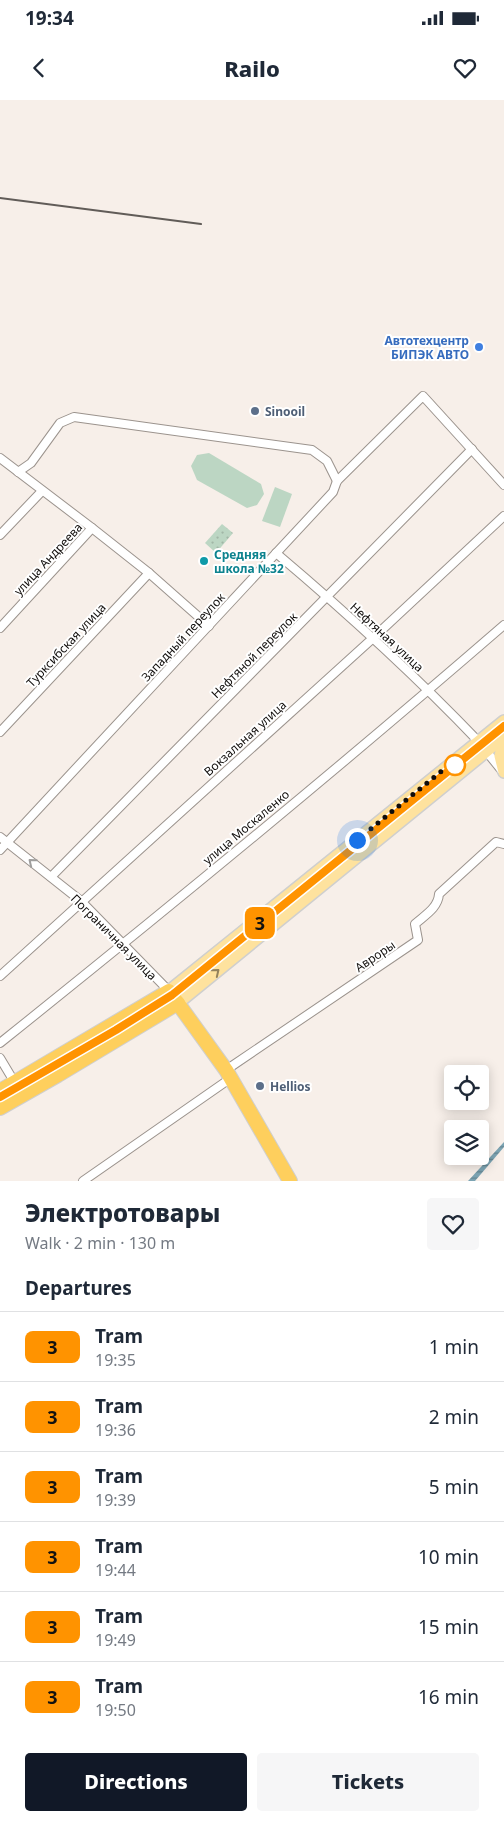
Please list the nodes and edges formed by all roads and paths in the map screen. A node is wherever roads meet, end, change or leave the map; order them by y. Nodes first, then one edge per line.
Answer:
1 (472, 449) junction
2 (2, 462) edge
3 (18, 472) junction
4 (337, 481) junction
5 (504, 485) edge
6 (42, 491) junction
7 (504, 516) edge
8 (92, 528) junction
9 (0, 535) edge
10 (276, 553) junction
11 (149, 573) junction
12 (328, 596) junction
13 (504, 625) edge
14 (209, 626) junction
15 (0, 628) edge
16 (372, 639) junction
17 (429, 690) junction
18 (504, 721) edge
19 (0, 732) edge
20 (504, 737) edge
21 (482, 746) junction
22 (504, 773) edge
23 (0, 837) edge
24 (7, 842) junction
25 (504, 844) edge
26 (0, 850) edge
27 (51, 877) junction
28 (81, 901) junction
29 (123, 945) junction
30 (0, 976) edge
31 (168, 991) junction
32 (178, 1003) junction
33 (0, 1043) edge
34 (0, 1058) edge
35 (228, 1074) junction
36 (15, 1083) junction
37 (0, 1091) edge
38 (0, 1108) edge
39 (82, 1181) edge
40 (290, 1181) edge

1 - 4 street, Западный переулок
1 - 5 street
1 - 12 street, Нефтяной переулок
2 - 3 street
3 - 4 street
3 - 6 street
4 - 10 street, Западный переулок
6 - 8 street
6 - 9 street
7 - 16 street, Вокзальная улица
8 - 11 street
8 - 15 street, улица Андреева
10 - 12 street, Нефтяная улица
10 - 14 street, Западный переулок
11 - 14 street
11 - 19 street, Турксибская улица
12 - 16 street, Нефтяная улица
12 - 27 street, Нефтяной переулок
13 - 17 street, улица Москаленко
14 - 24 street, Западный переулок
16 - 17 street, Нефтяная улица
16 - 28 street, Вокзальная улица
17 - 21 street, Нефтяная улица
17 - 29 street, улица Москаленко
18 - 21 main road
20 - 21 main road
20 - 22 main road
21 - 22 street, Нефтяная улица
21 - 31 main road
32 -> 21 main road
23 - 24 street, Пограничная улица
24 - 26 street, Западный переулок
27 -> 24 street, Пограничная улица
25 - 35 street, Авроры
27 - 28 street, Пограничная улица
28 - 29 street, Пограничная улица
28 - 30 street, Вокзальная улица
29 - 31 street, Пограничная улица
29 - 33 street, улица Москаленко
31 - 32 highway, Пограничная улица
31 - 36 highway
32 - 35 highway, Пограничная улица
32 - 38 highway
34 - 36 street
35 - 39 street, Авроры
35 - 40 highway, Пограничная улица
36 - 37 highway

